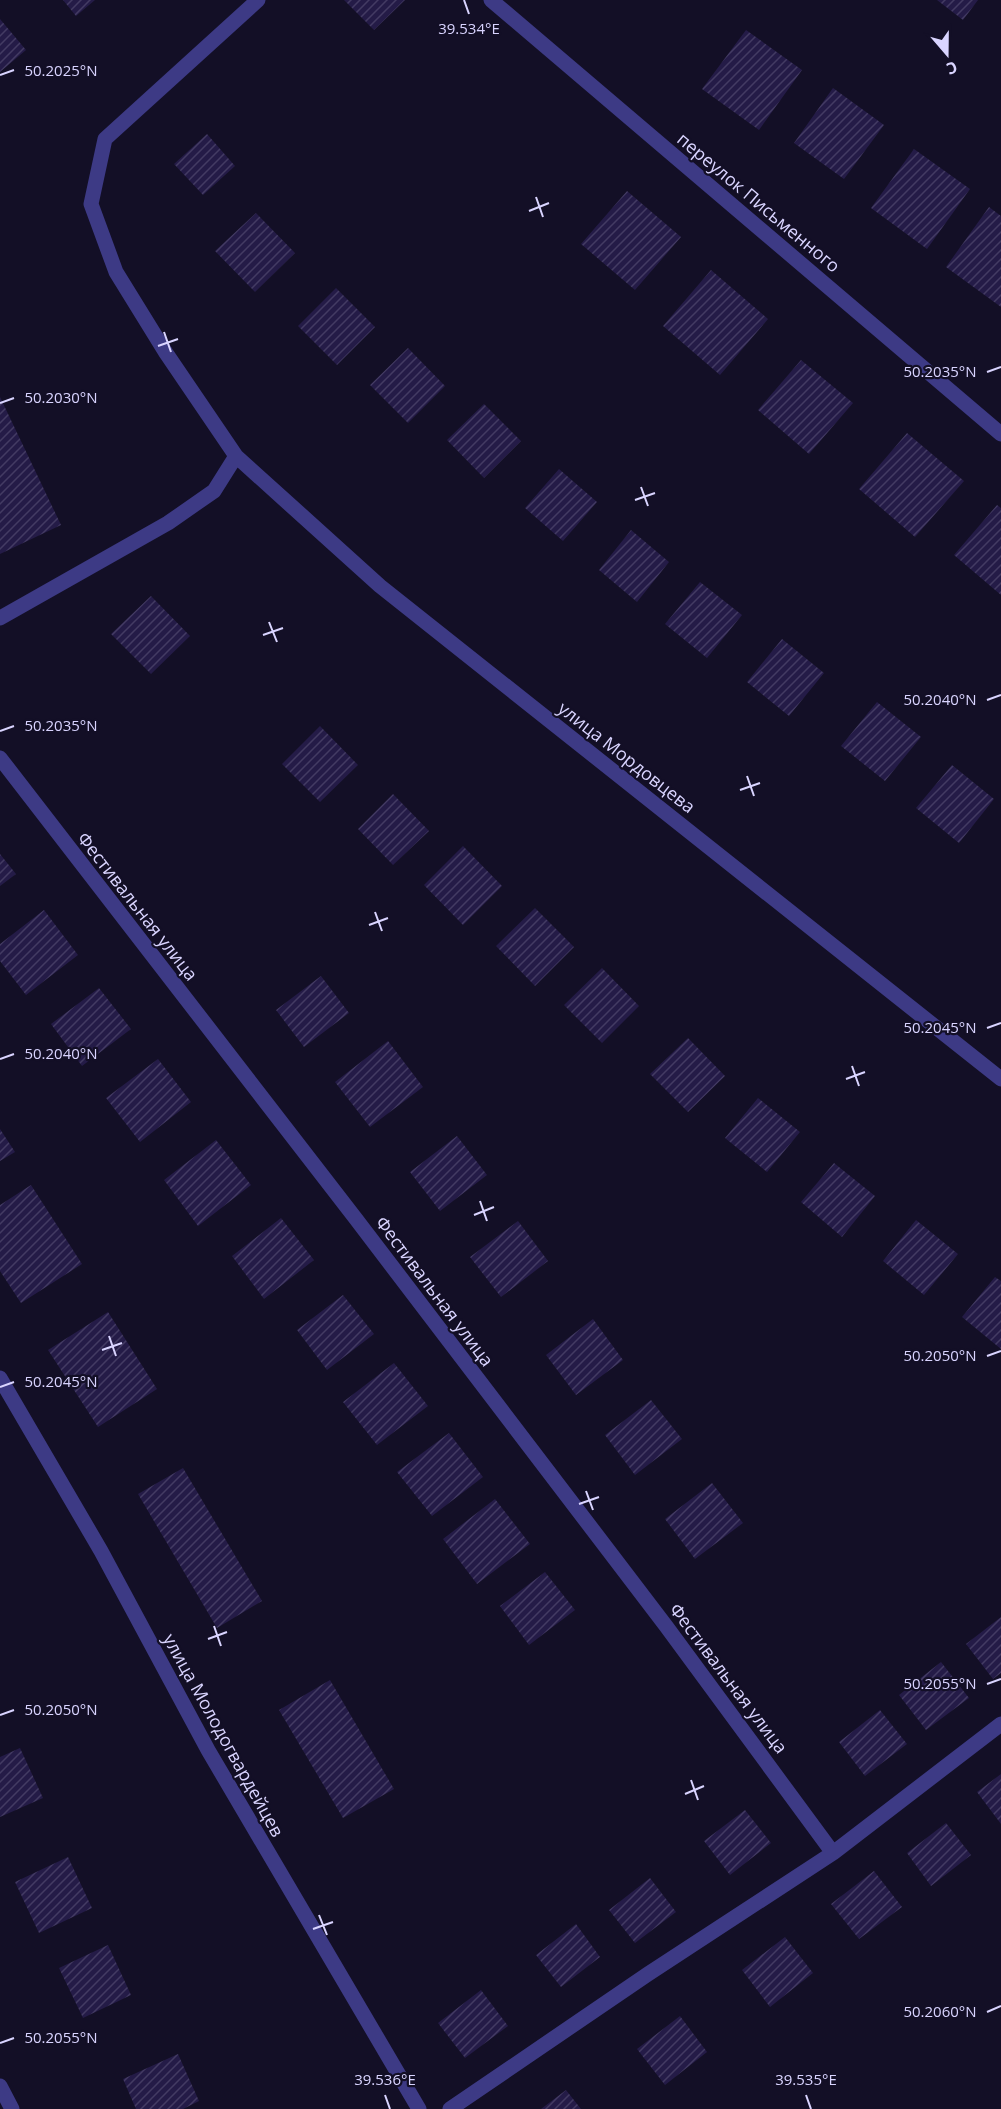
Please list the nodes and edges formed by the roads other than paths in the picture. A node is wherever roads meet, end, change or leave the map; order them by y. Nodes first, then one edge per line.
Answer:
1 (258, 0) edge
2 (491, 0) edge
3 (1001, 435) edge
4 (236, 456) junction
5 (0, 618) edge
6 (0, 758) edge
7 (1001, 1079) edge
8 (0, 1378) edge
9 (1001, 1724) edge
10 (833, 1853) junction
11 (0, 2086) edge
12 (12, 2109) edge
13 (419, 2109) edge
14 (450, 2109) edge

1 - 4 street, улица Мордовцева
2 - 3 street, переулок Письменного
4 - 5 street
4 - 7 street, улица Мордовцева
6 - 10 street, Фестивальная улица
8 - 13 street, улица Молодогвардейцев
9 - 10 street
10 - 14 street
11 - 12 street

